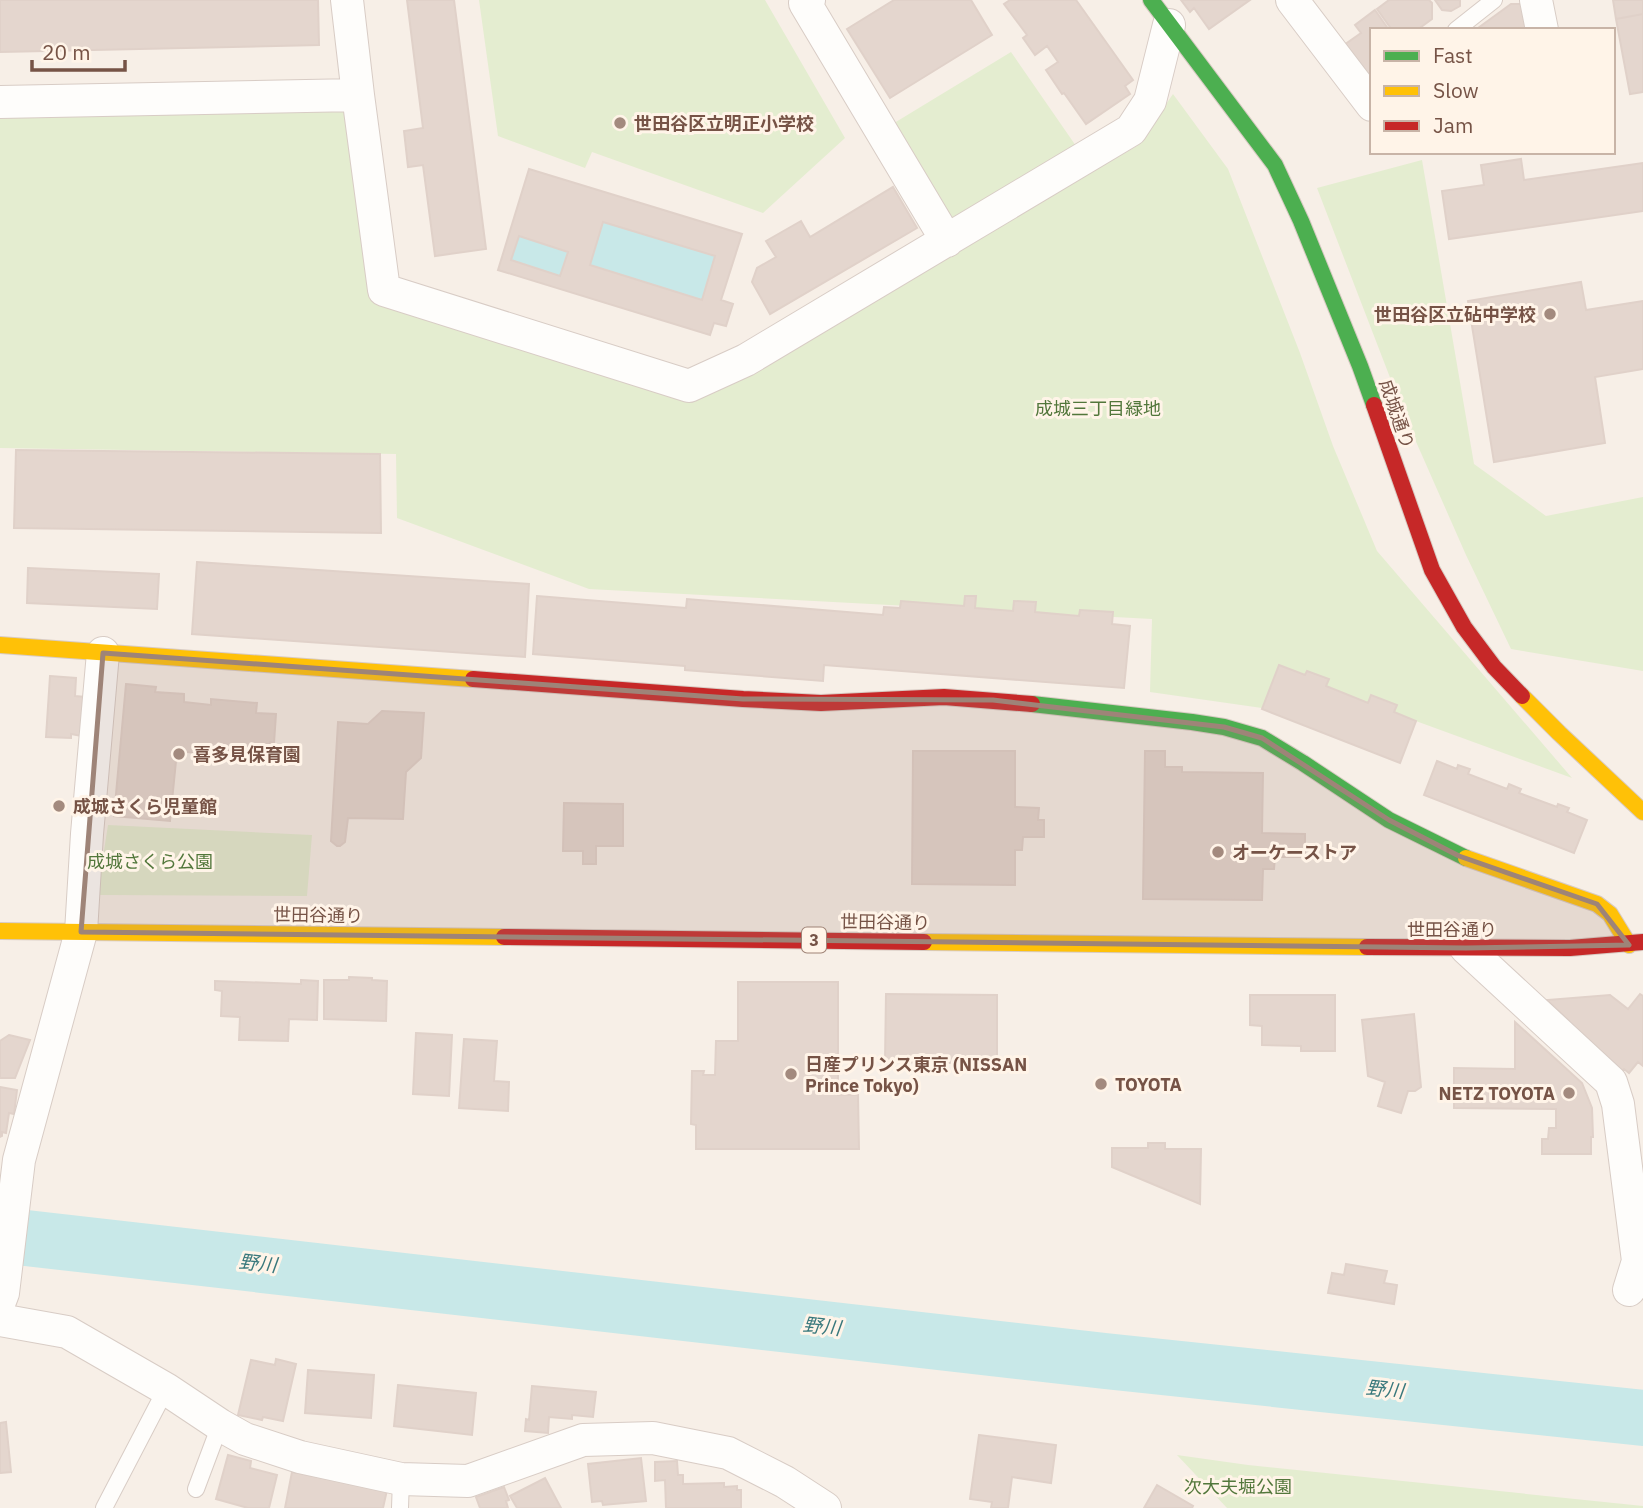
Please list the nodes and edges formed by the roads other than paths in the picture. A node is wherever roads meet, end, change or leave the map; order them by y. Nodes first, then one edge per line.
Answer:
1 (347, 0) edge
2 (809, 0) edge
3 (1292, 0) edge
4 (1494, 0) edge
5 (1536, 0) edge
6 (1160, 13) edge
7 (1459, 28) edge
8 (1542, 28) edge
9 (358, 95) junction
10 (1370, 100) edge
11 (0, 102) edge
12 (947, 241) junction
13 (0, 645) edge
14 (103, 653) junction
15 (1643, 812) edge
16 (0, 931) edge
17 (81, 932) junction
18 (1636, 944) edge
19 (1466, 948) junction
20 (1629, 1290) dead end
21 (1, 1305) edge
22 (166, 1389) junction
23 (220, 1425) junction
24 (196, 1489) dead end
25 (401, 1493) edge
26 (104, 1508) edge
27 (825, 1508) edge

1 - 9 street
2 - 12 street
3 - 10 street
4 - 7 lane
5 - 8 street
6 - 12 street
6 - 15 street, 成城通り
9 - 11 street
9 - 12 street
13 - 14 street
14 - 17 street
14 - 18 street
16 - 17 street, 世田谷通り / 3
17 - 19 street, 世田谷通り / 3
17 - 21 street
18 - 19 street, 世田谷通り / 3
19 - 20 street
21 - 22 street
22 - 23 street
22 - 26 lane
23 - 24 lane
23 - 25 street
25 - 27 street

